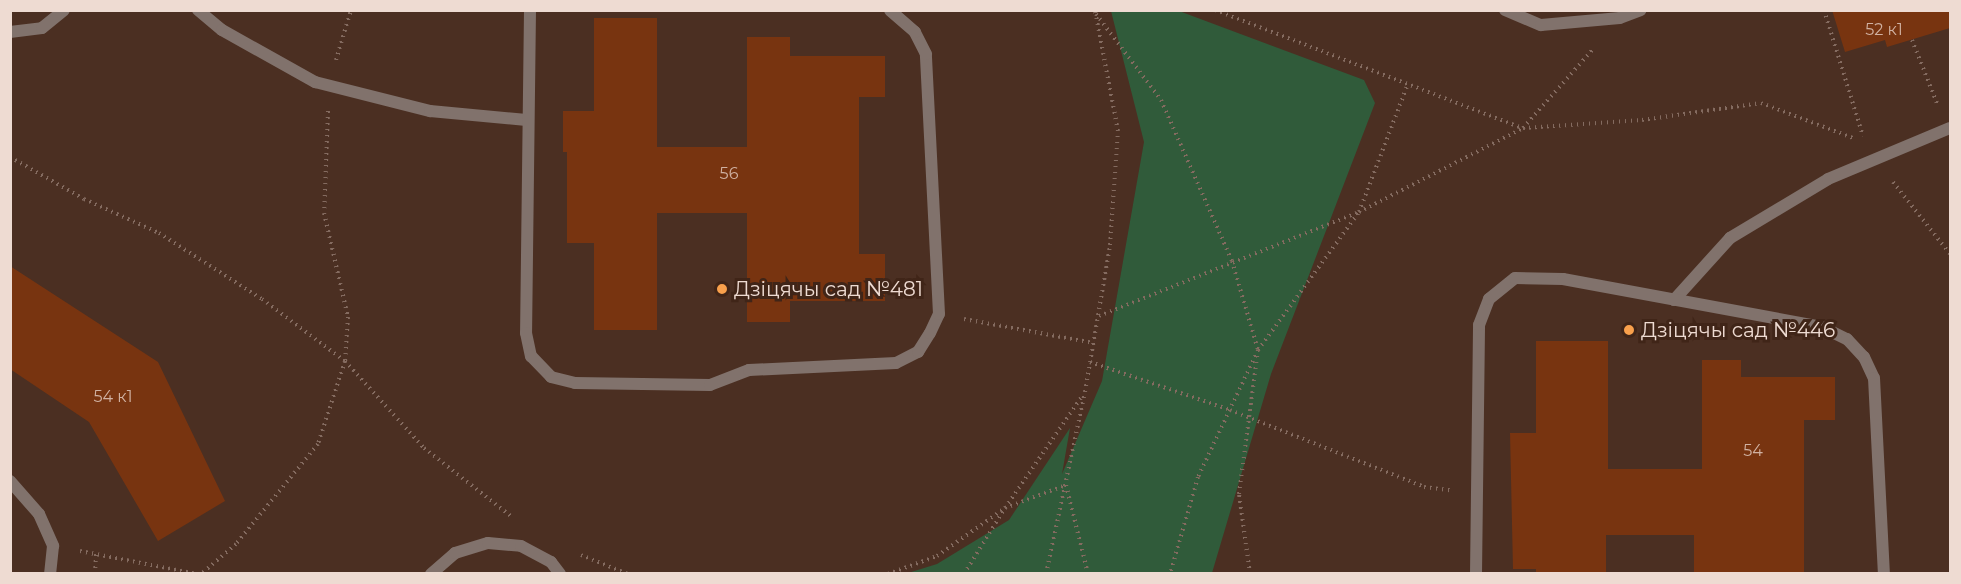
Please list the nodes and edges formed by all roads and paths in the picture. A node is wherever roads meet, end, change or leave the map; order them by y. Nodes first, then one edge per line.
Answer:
1 (64, 10) edge
2 (198, 10) edge
3 (351, 10) edge
4 (530, 10) edge
5 (890, 10) edge
6 (1215, 10) edge
7 (1505, 10) edge
8 (1641, 10) edge
9 (1824, 10) edge
10 (1095, 12) edge
11 (1620, 18) junction
12 (10, 32) edge
13 (1912, 40) dead end
14 (1408, 84) junction
15 (331, 86) junction
16 (1939, 109) dead end
17 (527, 120) junction
18 (1523, 128) junction
19 (1950, 128) edge
20 (10, 157) edge
21 (1874, 161) junction
22 (1359, 212) junction
23 (1950, 254) edge
24 (1232, 261) junction
25 (1674, 300) junction
26 (939, 314) junction
27 (1098, 317) junction
28 (1094, 343) junction
29 (1258, 350) junction
30 (345, 361) junction
31 (1090, 362) junction
32 (1085, 392) junction
33 (1230, 410) junction
34 (1249, 420) junction
35 (10, 481) edge
36 (1066, 484) junction
37 (1476, 493) junction
38 (1005, 508) junction
39 (515, 519) dead end
40 (53, 546) junction
41 (96, 554) junction
42 (576, 554) dead end
43 (50, 573) edge
44 (95, 573) edge
45 (199, 573) edge
46 (431, 573) edge
47 (560, 573) edge
48 (628, 573) edge
49 (888, 573) edge
50 (964, 573) edge
51 (1046, 573) edge
52 (1088, 573) edge
53 (1170, 573) edge
54 (1251, 573) edge
55 (1476, 573) edge
56 (1884, 573) edge

1 - 12 lane
2 - 15 lane
3 - 15 path
4 - 17 lane
5 - 26 lane
6 - 14 path
7 - 11 lane
8 - 11 lane
9 - 18 path
10 - 24 path
10 - 27 path
11 - 18 path
13 - 16 path
14 - 18 path
14 - 22 path
15 - 17 lane
15 - 30 path
17 - 26 lane
18 - 22 path
19 - 21 lane
20 - 30 path
21 - 23 path
21 - 25 lane
22 - 24 path
22 - 29 path
24 - 27 path
24 - 29 path
25 - 37 lane
25 - 56 lane
26 - 28 path
27 - 28 path
28 - 31 path
29 - 33 path
29 - 34 path
30 - 39 path
30 - 45 path
31 - 32 path
31 - 33 path
32 - 36 path
32 - 38 path
33 - 34 path
33 - 53 path
34 - 37 path
34 - 54 path
35 - 40 lane
36 - 38 path
36 - 51 path
36 - 52 path
37 - 55 lane
38 - 49 path
38 - 50 path
40 - 41 path
40 - 43 lane
41 - 44 path
41 - 45 path
42 - 48 path
46 - 47 lane

